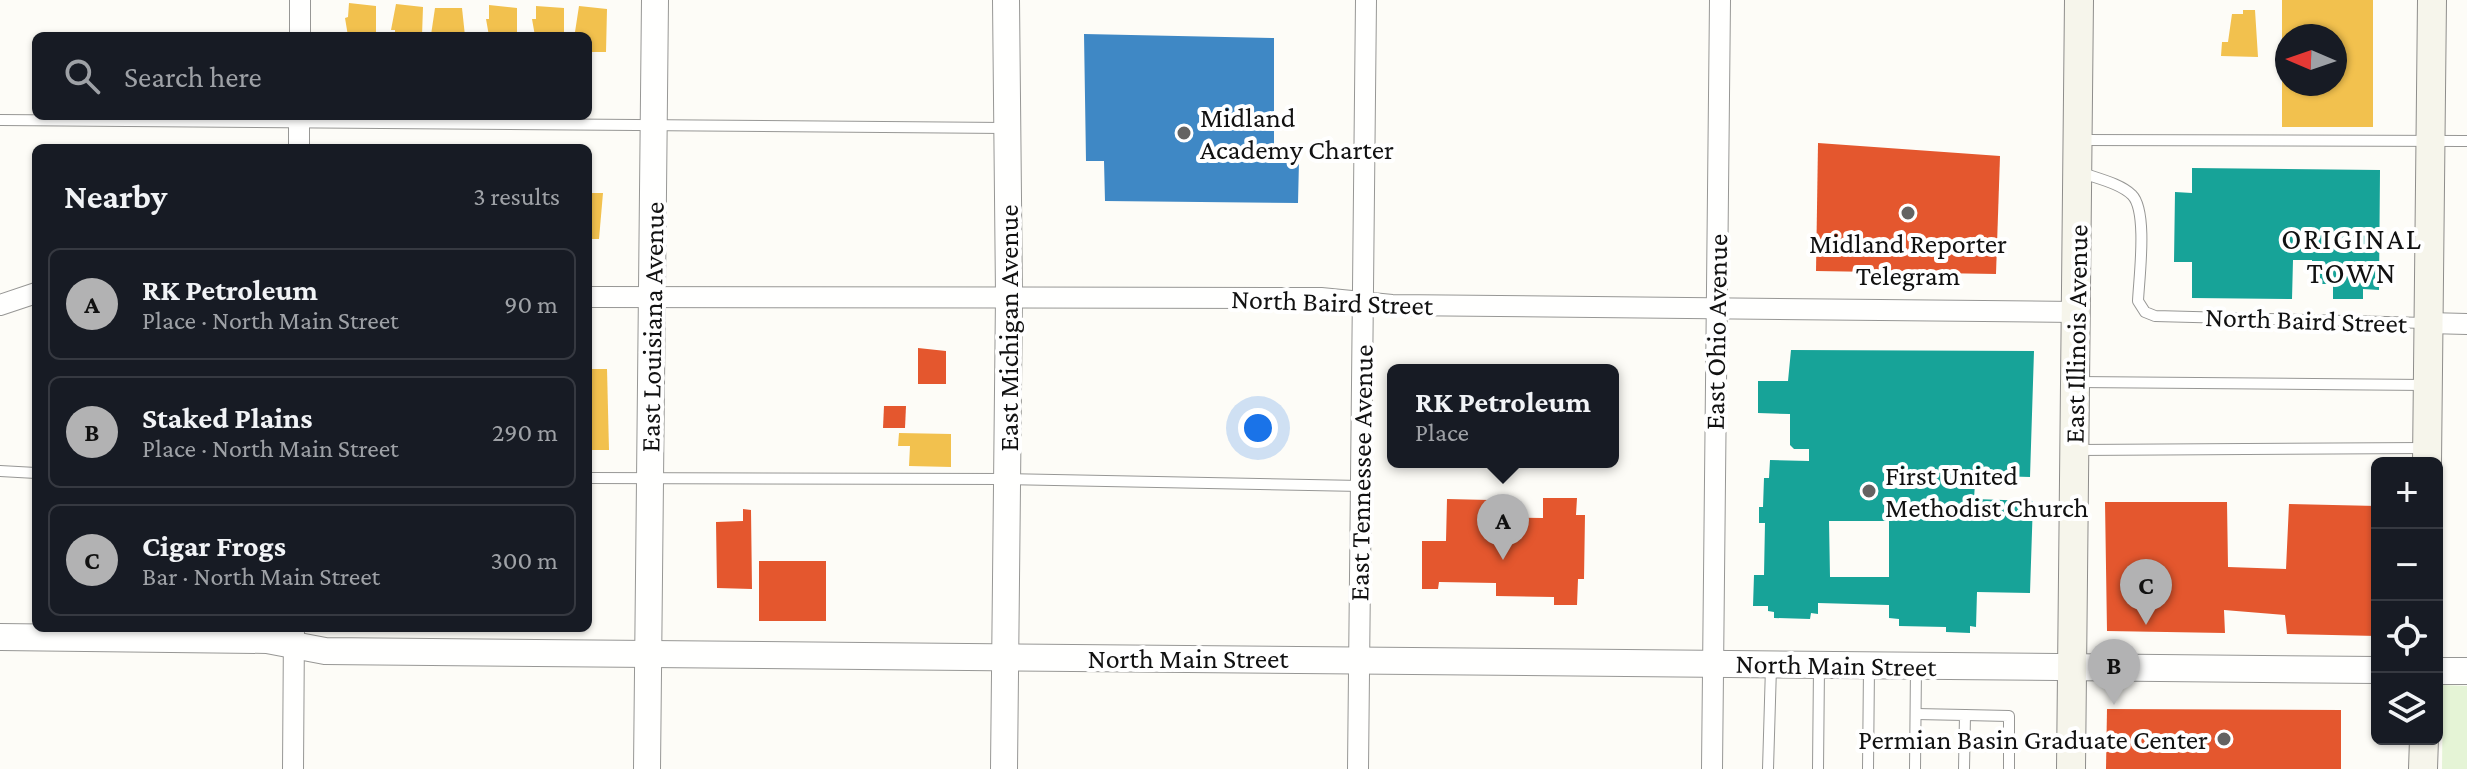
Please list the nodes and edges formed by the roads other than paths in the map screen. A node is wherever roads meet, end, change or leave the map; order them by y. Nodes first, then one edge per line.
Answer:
1 (300, 0) edge
2 (655, 0) edge
3 (1006, 0) edge
4 (1366, 0) edge
5 (1720, 0) edge
6 (2079, 0) edge
7 (2432, 0) edge
8 (300, 32) edge
9 (0, 120) edge
10 (32, 120) edge
11 (299, 120) edge
12 (441, 120) edge
13 (654, 123) junction
14 (1007, 128) junction
15 (2078, 140) junction
16 (2467, 141) edge
17 (2430, 142) junction
18 (299, 144) edge
19 (2078, 171) junction
20 (32, 294) edge
21 (1009, 296) junction
22 (592, 297) edge
23 (652, 297) junction
24 (1364, 302) junction
25 (0, 305) edge
26 (1716, 308) junction
27 (2076, 312) junction
28 (2428, 323) junction
29 (2467, 324) edge
30 (2076, 382) junction
31 (2427, 385) junction
32 (2075, 450) junction
33 (2427, 456) edge
34 (0, 471) edge
35 (32, 473) edge
36 (592, 478) edge
37 (1007, 479) junction
38 (650, 480) junction
39 (1361, 486) junction
40 (0, 637) edge
41 (294, 637) edge
42 (648, 653) junction
43 (1005, 657) junction
44 (1358, 658) junction
45 (1713, 664) junction
46 (1771, 664) junction
47 (1819, 665) junction
48 (1869, 665) junction
49 (1916, 666) junction
50 (2073, 667) junction
51 (2371, 670) edge
52 (2443, 671) edge
53 (2467, 671) edge
54 (1916, 714) junction
55 (1965, 715) junction
56 (2424, 745) edge
57 (293, 769) edge
58 (647, 769) edge
59 (1004, 769) edge
60 (1358, 769) edge
61 (1712, 769) edge
62 (1768, 769) edge
63 (1818, 769) edge
64 (1868, 769) edge
65 (1915, 769) edge
66 (1964, 769) edge
67 (2009, 769) edge
68 (2071, 769) edge
69 (2423, 769) edge

1 - 8 street
2 - 13 street, East Louisiana Avenue
3 - 14 street, East Michigan Avenue
4 - 24 street, East Tennessee Avenue
5 - 26 street, East Ohio Avenue
6 - 15 main road, East Illinois Avenue
7 - 17 main road
9 - 10 lane
11 - 18 street
12 - 13 lane
13 - 14 lane
13 - 23 street, East Louisiana Avenue
14 - 21 street, East Michigan Avenue
15 - 17 lane
15 - 19 main road, East Illinois Avenue
16 - 17 lane
17 - 28 main road
19 - 27 main road, East Illinois Avenue
19 - 28 lane, North Baird Street
20 - 25 street
21 - 23 street, North Baird Street
21 - 24 street, North Baird Street
21 - 37 street, East Michigan Avenue
22 - 23 street, North Baird Street
23 - 38 street, East Louisiana Avenue
24 - 26 street, North Baird Street
24 - 39 street, East Tennessee Avenue
26 - 27 street, North Baird Street
26 - 45 street, East Ohio Avenue
27 - 30 main road, East Illinois Avenue
28 - 29 street, North Baird Street
28 - 31 main road
30 - 31 lane
30 - 32 main road, East Illinois Avenue
31 - 33 main road
32 - 33 lane
32 - 50 main road, East Illinois Avenue
34 - 35 lane
36 - 38 lane
37 - 38 lane
37 - 39 lane
37 - 43 street, East Michigan Avenue
38 - 42 street, East Louisiana Avenue
39 - 44 street, East Tennessee Avenue
40 - 41 street, North Main Street
41 - 42 street, North Main Street
41 - 57 street
42 - 43 street, North Main Street
42 - 58 street, East Louisiana Avenue
43 - 44 street, North Main Street
43 - 59 street, East Michigan Avenue
44 - 45 street, North Main Street
44 - 60 street, East Tennessee Avenue
45 - 46 street, North Main Street
45 - 61 street, East Ohio Avenue
46 - 47 street, North Main Street
46 - 62 lane
47 - 48 street, North Main Street
47 - 63 lane
48 - 49 street, North Main Street
48 - 64 lane
49 - 50 street, North Main Street
49 - 54 lane
50 - 51 street, North Main Street
50 - 68 main road, East Illinois Avenue
52 - 53 street
54 - 55 lane
54 - 65 lane
55 - 66 lane
55 - 67 lane
56 - 69 main road

